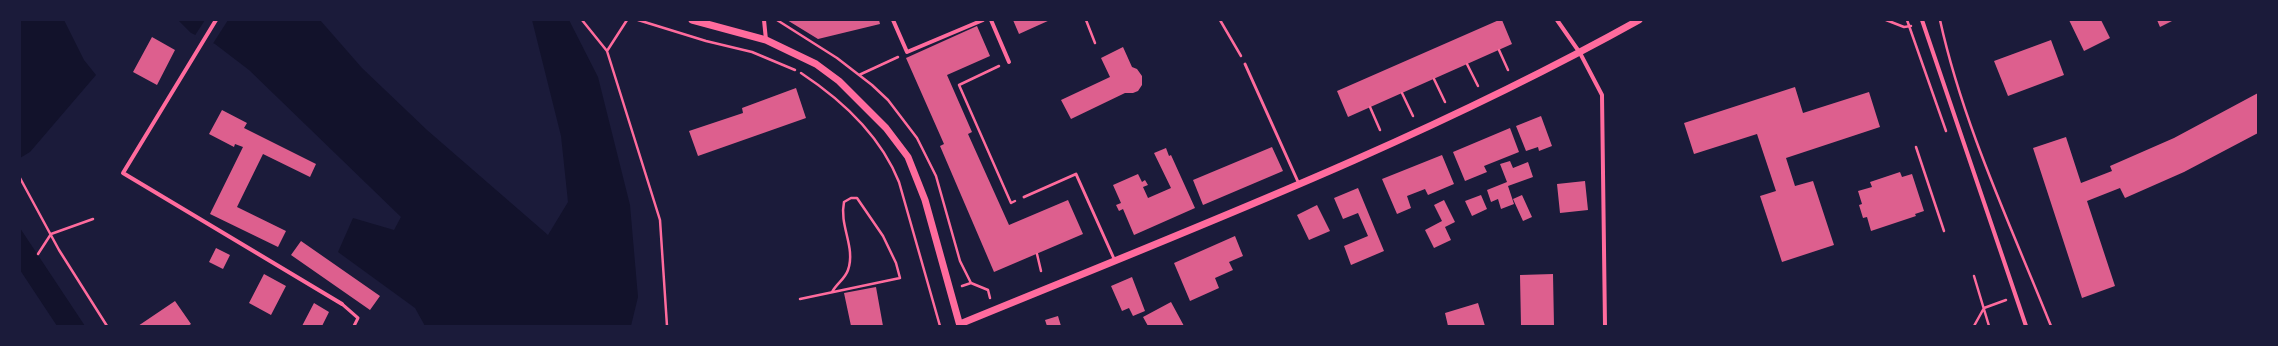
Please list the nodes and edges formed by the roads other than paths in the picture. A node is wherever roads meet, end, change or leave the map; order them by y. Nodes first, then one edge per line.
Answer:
1 (216, 20) edge
2 (692, 20) edge
3 (764, 20) edge
4 (893, 20) edge
5 (983, 20) edge
6 (991, 20) edge
7 (1557, 20) edge
8 (1639, 20) edge
9 (1922, 20) edge
10 (766, 40) junction
11 (1580, 53) junction
12 (1009, 62) road end
13 (1245, 64) road end
14 (1298, 184) junction
15 (1024, 197) road end
16 (1116, 262) junction
17 (342, 304) joint
18 (960, 325) edge
19 (354, 326) edge
20 (1605, 326) edge
21 (2026, 326) edge

1 - 17 street
2 - 10 street
3 - 10 street
4 - 5 street
6 - 12 street
7 - 11 street
8 - 11 street
9 - 21 street
10 - 18 street
11 - 14 street
11 - 20 street
13 - 14 lane
14 - 16 street
15 - 16 lane
16 - 18 street
17 - 19 lane

